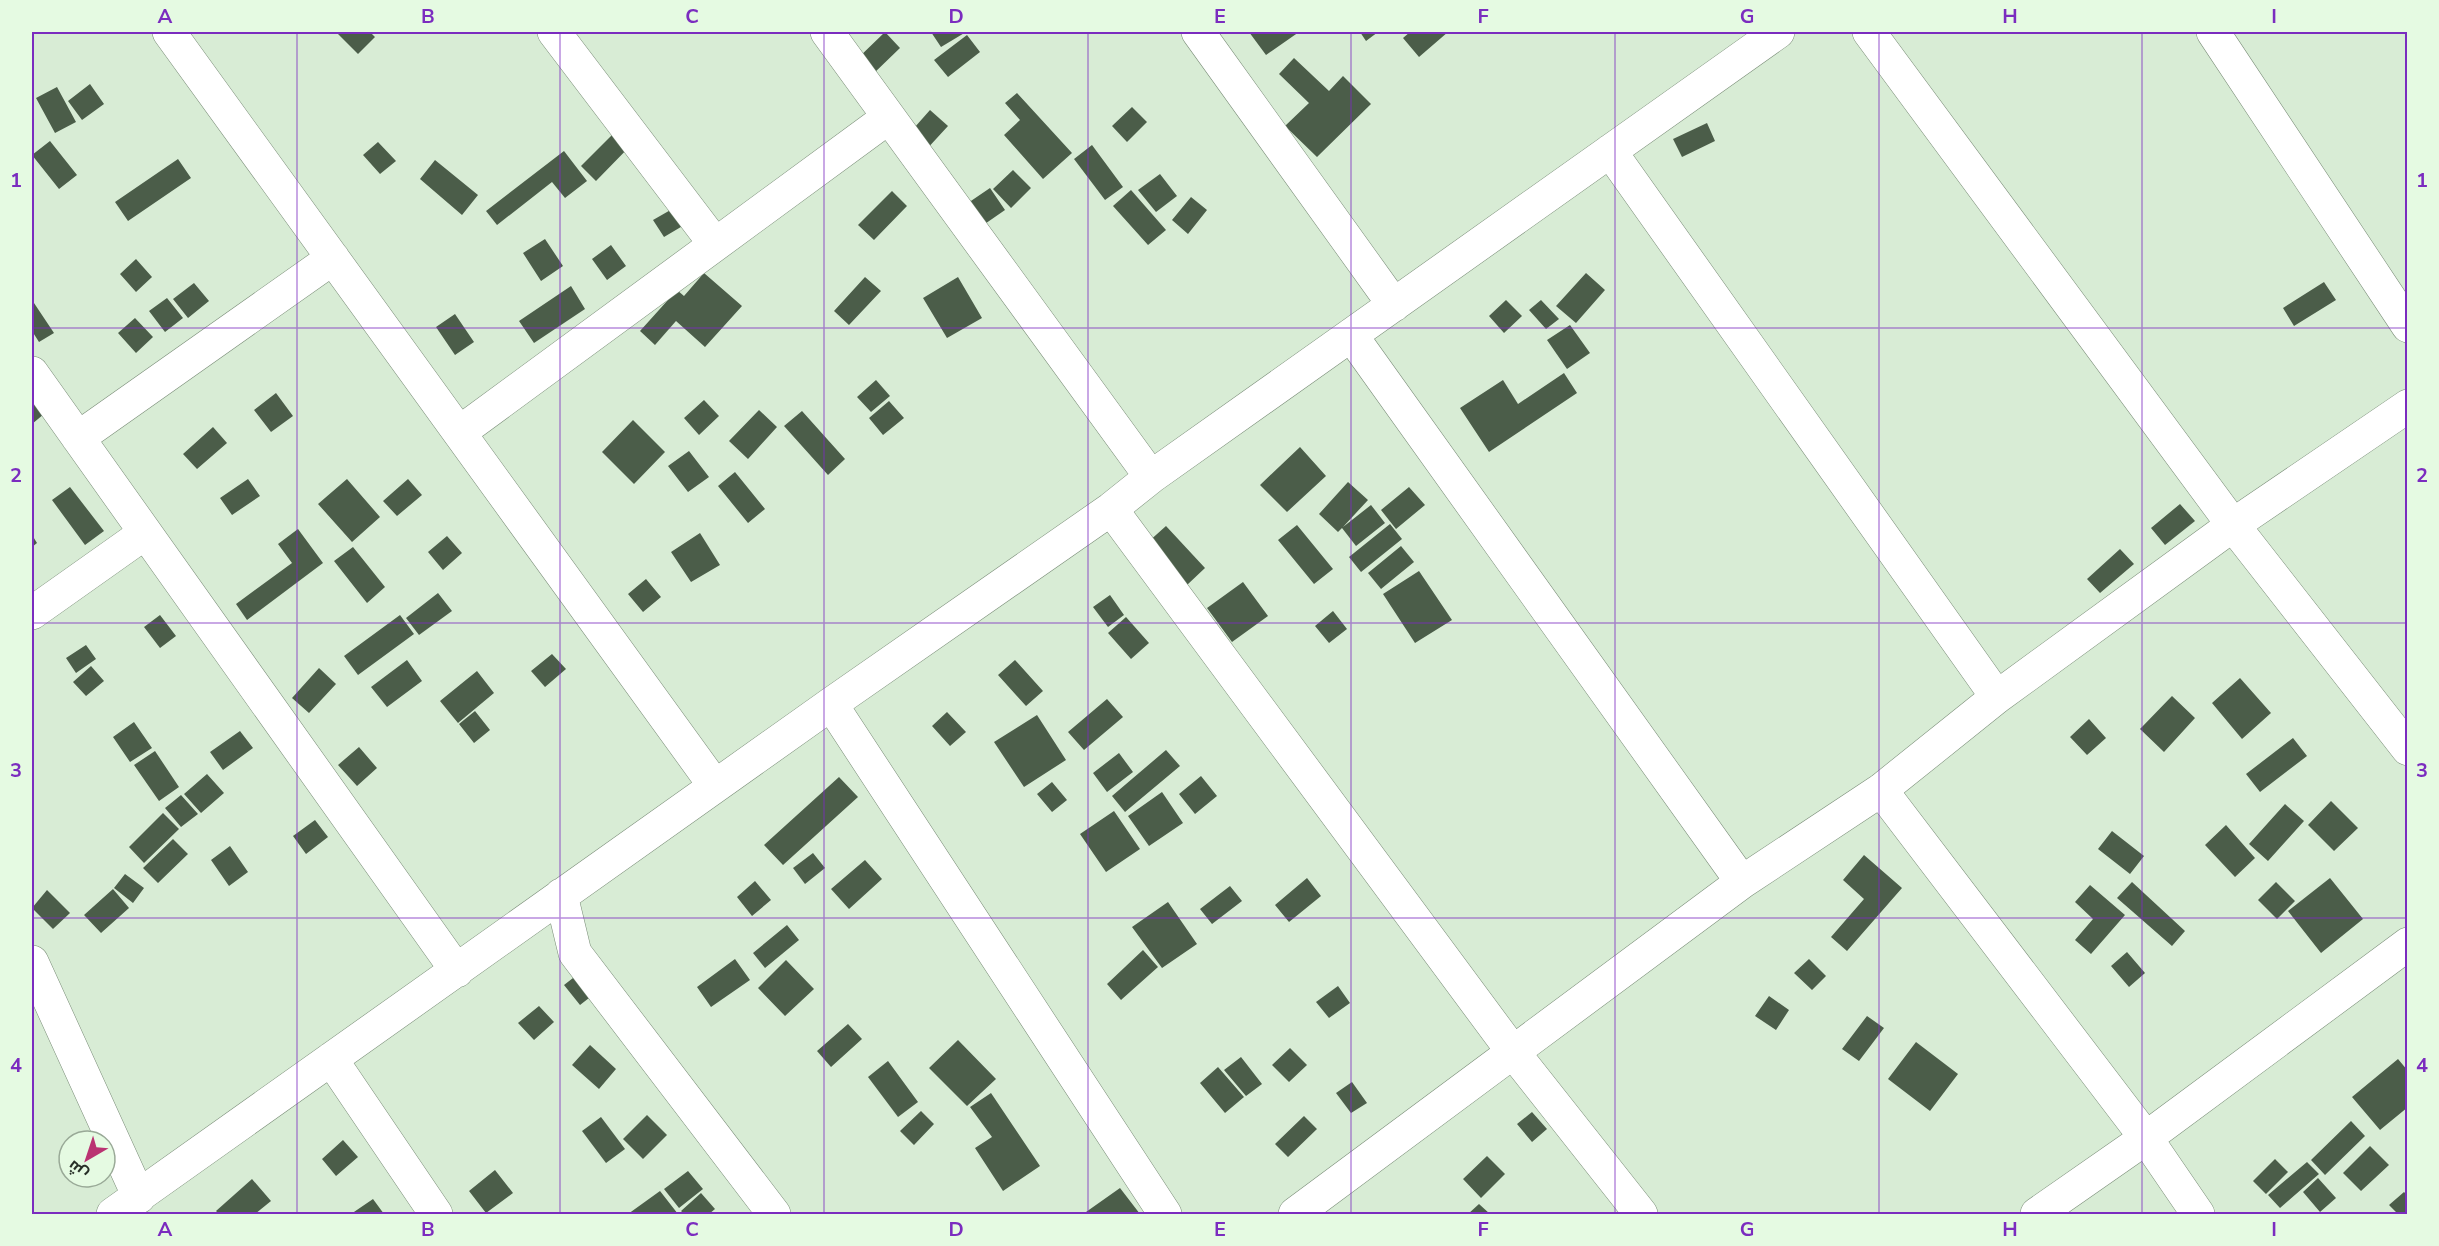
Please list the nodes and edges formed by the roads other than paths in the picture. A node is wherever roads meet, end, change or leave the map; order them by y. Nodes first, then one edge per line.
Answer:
1 (169, 32) edge
2 (554, 32) edge
3 (827, 32) edge
4 (1198, 32) edge
5 (1778, 32) edge
6 (1869, 32) edge
7 (2213, 32) edge
8 (889, 117) junction
9 (1610, 151) junction
10 (715, 244) junction
11 (333, 258) junction
12 (1394, 304) junction
13 (2408, 326) edge
14 (1351, 335) junction
15 (32, 372) edge
16 (2408, 406) edge
17 (460, 432) junction
18 (78, 438) junction
19 (1150, 477) junction
20 (1111, 509) junction
21 (2233, 525) junction
22 (145, 533) junction
23 (32, 613) edge
24 (1997, 697) junction
25 (831, 704) junction
26 (2408, 749) edge
27 (716, 786) junction
28 (1881, 790) junction
29 (1742, 882) junction
30 (561, 895) junction
31 (2408, 944) edge
32 (32, 962) edge
33 (457, 971) junction
34 (1513, 1052) junction
35 (331, 1059) junction
36 (2146, 1138) junction
37 (126, 1206) edge
38 (436, 1215) edge
39 (774, 1215) edge
40 (1165, 1215) edge
41 (1295, 1215) edge
42 (1641, 1215) edge
43 (2037, 1215) edge
44 (2198, 1215) edge

1 - 11 street
2 - 10 street
3 - 8 street
4 - 12 street
5 - 9 street
6 - 21 street
7 - 13 street
8 - 10 street
8 - 19 street
9 - 12 street
9 - 24 street
10 - 17 street
11 - 17 street
11 - 18 street
12 - 14 street
14 - 19 street
14 - 29 street
15 - 18 street
16 - 21 street
17 - 27 street
18 - 22 street
19 - 20 street
20 - 25 street
20 - 34 street
21 - 24 street
21 - 26 street
22 - 23 street
22 - 33 street
24 - 28 street
25 - 27 street
25 - 40 street
27 - 30 street
28 - 29 street
28 - 36 street
29 - 34 street
30 - 33 street
30 - 39 street
31 - 36 street
32 - 37 street
33 - 35 street
34 - 41 street
34 - 42 street
35 - 37 street
35 - 38 street
36 - 43 street
36 - 44 street

